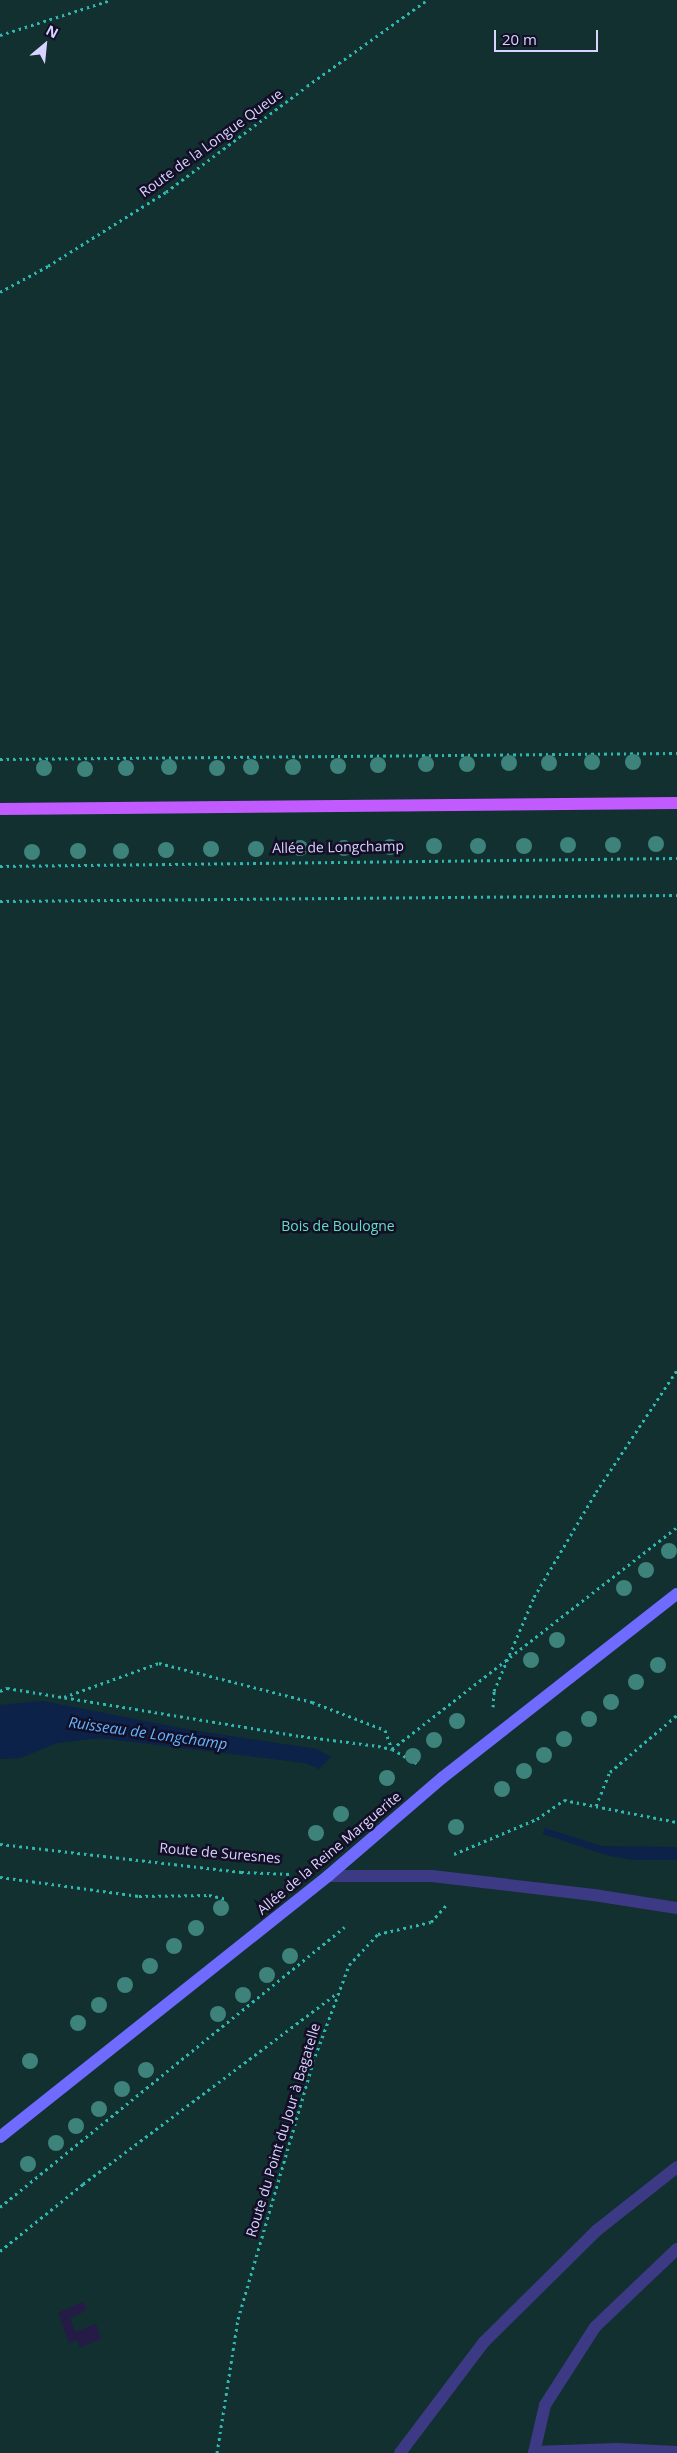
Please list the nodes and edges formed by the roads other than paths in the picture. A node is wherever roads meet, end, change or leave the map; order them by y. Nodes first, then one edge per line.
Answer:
1 (677, 803) edge
2 (0, 809) edge
3 (677, 1594) edge
4 (328, 1876) junction
5 (677, 1908) edge
6 (0, 2137) edge
7 (677, 2168) edge
8 (677, 2249) edge
9 (677, 2452) edge
10 (400, 2453) edge
11 (534, 2453) edge

1 - 2 main road
3 - 4 main road, Allée de la Reine Marguerite
4 - 5 street
4 - 6 main road, Allée de la Reine Marguerite
7 - 10 street
8 - 11 street
9 - 11 street

